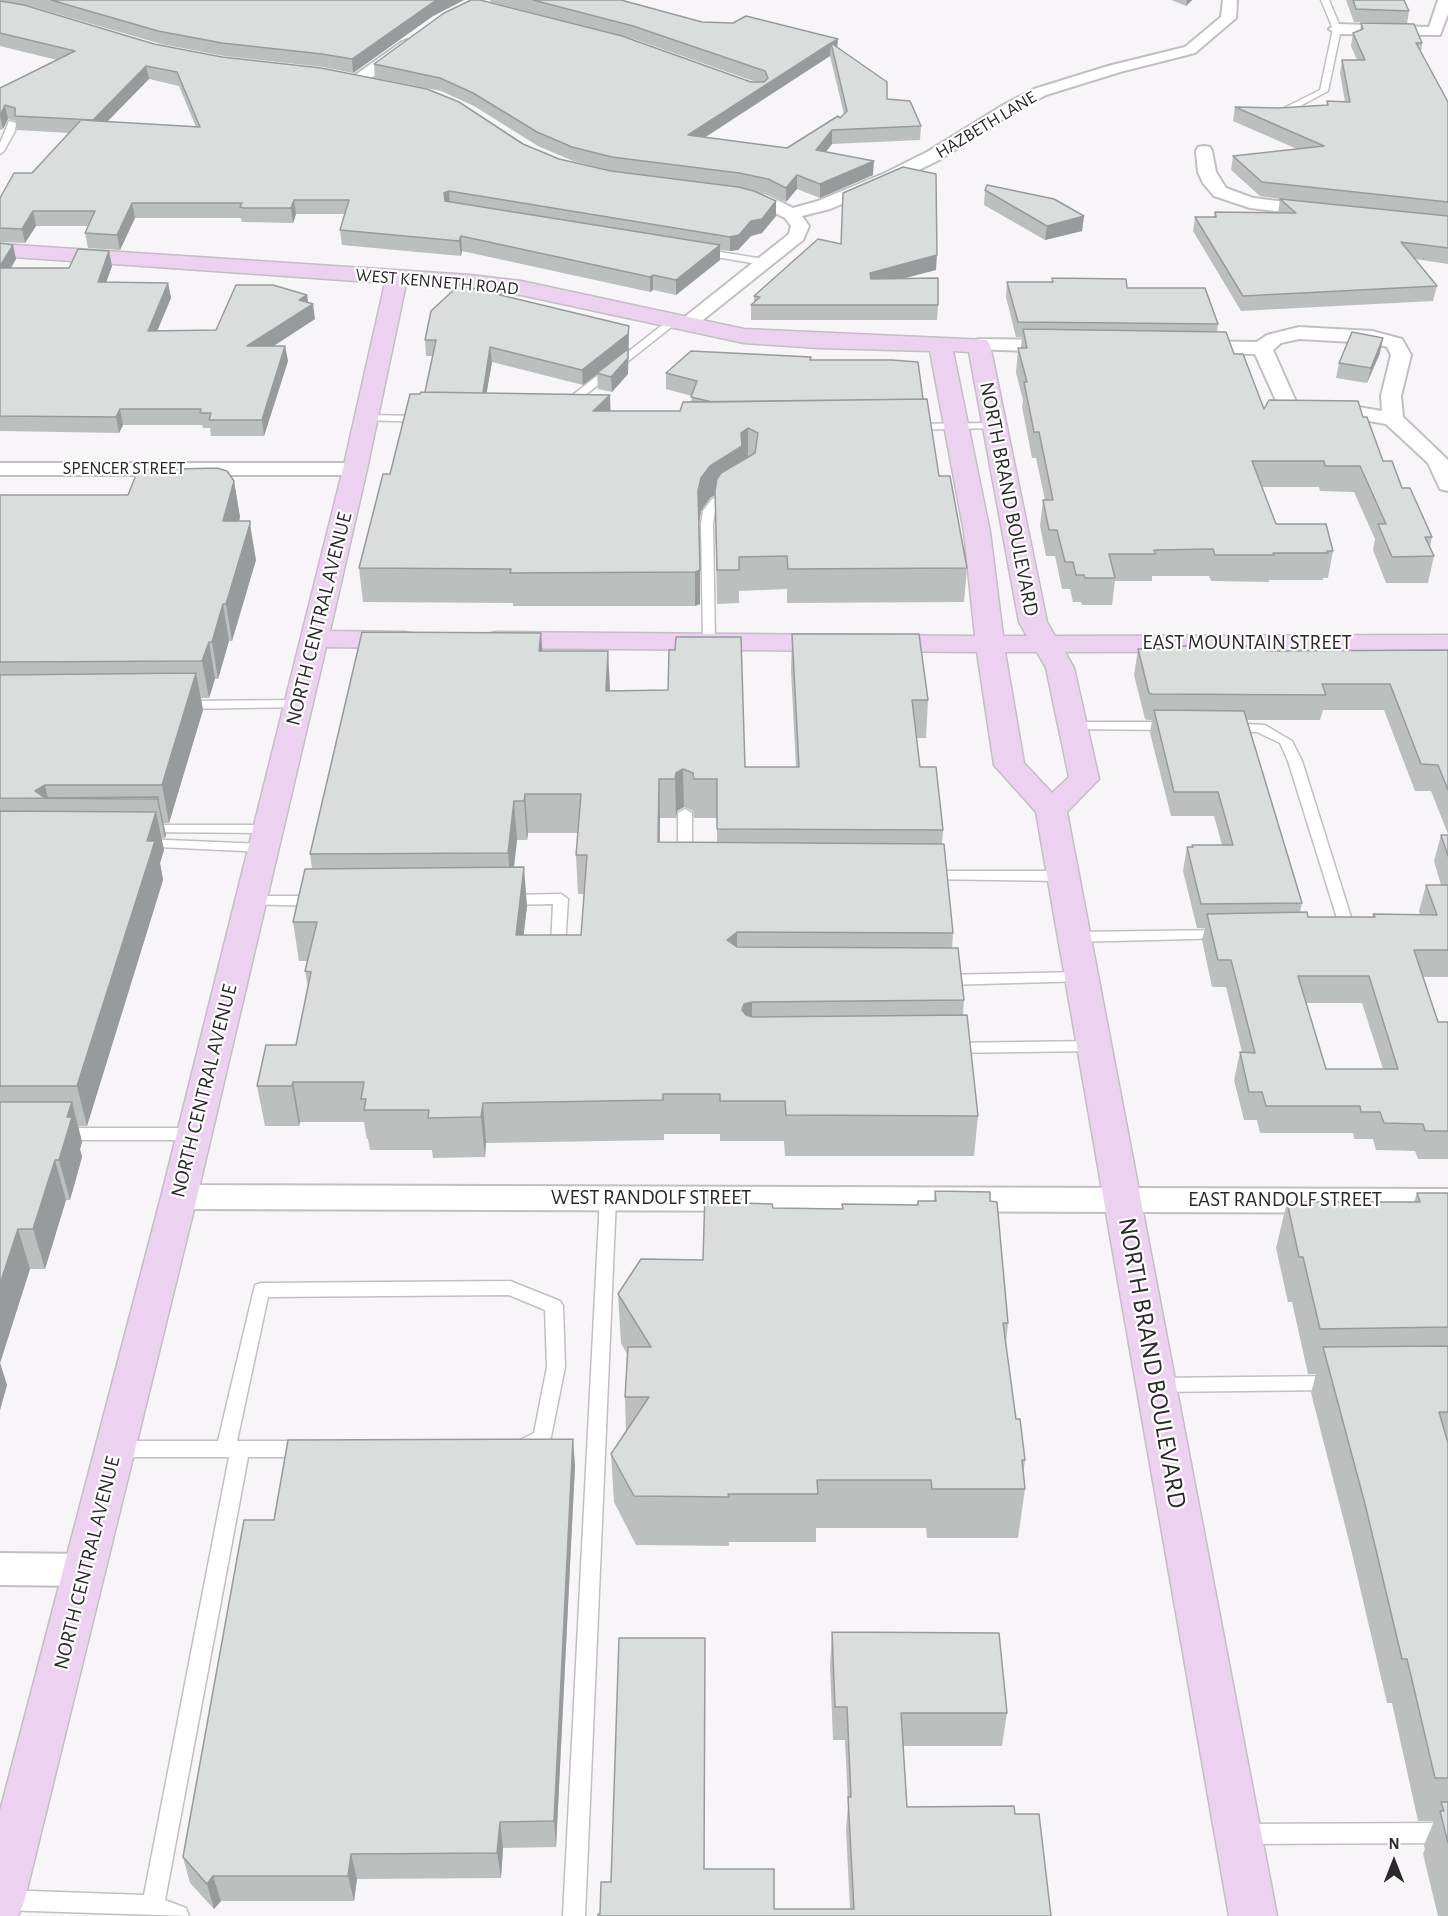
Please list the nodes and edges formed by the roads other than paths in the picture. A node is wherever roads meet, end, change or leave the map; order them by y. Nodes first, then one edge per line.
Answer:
1 (1230, 0) edge
2 (1325, 0) edge
3 (1445, 0) edge
4 (1337, 28) junction
5 (422, 34) edge
6 (379, 85) edge
7 (1274, 117) edge
8 (12, 123) edge
9 (0, 151) edge
10 (1204, 151) dead end
11 (727, 193) edge
12 (1335, 213) edge
13 (791, 214) junction
14 (0, 250) edge
15 (696, 251) edge
16 (764, 262) junction
17 (397, 277) junction
18 (681, 322) junction
19 (940, 344) junction
20 (979, 345) junction
21 (1073, 346) edge
22 (1167, 347) edge
23 (1262, 348) junction
24 (552, 412) edge
25 (366, 418) junction
26 (435, 419) edge
27 (1393, 420) junction
28 (957, 426) junction
29 (994, 426) junction
30 (902, 427) edge
31 (0, 469) edge
32 (355, 469) junction
33 (742, 484) edge
34 (1448, 484) edge
35 (314, 639) junction
36 (428, 640) edge
37 (475, 640) edge
38 (709, 642) junction
39 (1448, 643) edge
40 (990, 644) junction
41 (1046, 644) junction
42 (298, 704) junction
43 (166, 705) edge
44 (1073, 726) junction
45 (1186, 726) edge
46 (1217, 727) edge
47 (1051, 810) junction
48 (685, 813) dead end
49 (126, 836) edge
50 (265, 838) junction
51 (685, 875) edge
52 (910, 876) edge
53 (1063, 876) junction
54 (491, 900) edge
55 (250, 901) junction
56 (330, 901) edge
57 (1328, 933) edge
58 (1240, 934) edge
59 (1074, 937) junction
60 (558, 947) edge
61 (1082, 977) junction
62 (927, 980) edge
63 (1094, 1046) junction
64 (929, 1048) edge
65 (47, 1134) edge
66 (194, 1134) junction
67 (178, 1197) junction
68 (608, 1198) junction
69 (1123, 1199) junction
70 (1448, 1201) edge
71 (1354, 1383) edge
72 (1156, 1384) junction
73 (116, 1449) junction
74 (232, 1449) junction
75 (321, 1449) edge
76 (507, 1449) edge
77 (0, 1569) edge
78 (86, 1570) junction
79 (1448, 1833) edge
80 (1238, 1834) junction
81 (0, 1901) edge
82 (152, 1911) edge
83 (178, 1916) edge
84 (574, 1916) edge
85 (1253, 1916) edge

1 - 13 street, HAZBETH LANE
2 - 4 lane
3 - 4 street
4 - 7 lane
5 - 6 street
8 - 9 lane
10 - 12 street
11 - 13 street
13 - 16 street
14 - 17 street, WEST KENNETH ROAD
15 - 16 lane
16 - 18 street
17 - 18 street, WEST KENNETH ROAD
17 - 25 street, NORTH CENTRAL AVENUE
18 - 19 street, WEST KENNETH ROAD
18 - 24 lane
19 - 20 street, WEST KENNETH ROAD
19 - 28 street, NORTH BRAND BOULEVARD
20 - 21 street
20 - 29 street, NORTH BRAND BOULEVARD
22 - 23 street
23 - 27 street
23 - 27 street
25 - 26 lane
25 - 32 street, NORTH CENTRAL AVENUE
27 - 34 street
28 - 29 lane
28 - 30 lane
28 - 40 street, NORTH BRAND BOULEVARD
29 - 41 street, NORTH BRAND BOULEVARD
31 - 32 street, SPENCER STREET
32 - 35 street, NORTH CENTRAL AVENUE
33 - 38 lane
35 - 36 street
35 - 42 street, NORTH CENTRAL AVENUE
37 - 38 street, EAST MOUNTAIN STREET
38 - 40 street, EAST MOUNTAIN STREET
39 - 41 street, EAST MOUNTAIN STREET
40 - 41 street, EAST MOUNTAIN STREET
40 - 47 street, NORTH BRAND BOULEVARD
41 - 44 street, NORTH BRAND BOULEVARD
42 - 43 lane
42 - 50 street, NORTH CENTRAL AVENUE
44 - 45 lane
44 - 47 street, NORTH BRAND BOULEVARD
46 - 57 lane
47 - 53 street, NORTH BRAND BOULEVARD
48 - 51 lane
49 - 50 lane
50 - 55 street, NORTH CENTRAL AVENUE
52 - 53 lane
53 - 59 street, NORTH BRAND BOULEVARD
54 - 60 lane
55 - 56 lane
55 - 66 street, NORTH CENTRAL AVENUE
58 - 59 lane
59 - 61 street, NORTH BRAND BOULEVARD
61 - 62 lane
61 - 63 street, NORTH BRAND BOULEVARD
63 - 64 lane
63 - 69 street, NORTH BRAND BOULEVARD
65 - 66 lane
66 - 67 street, NORTH CENTRAL AVENUE
67 - 68 street, WEST RANDOLF STREET
67 - 73 street, NORTH CENTRAL AVENUE
68 - 69 street, WEST RANDOLF STREET
68 - 84 lane
69 - 70 street, EAST RANDOLF STREET
69 - 72 street, NORTH BRAND BOULEVARD
71 - 72 lane
72 - 80 street, NORTH BRAND BOULEVARD
73 - 74 lane
73 - 78 street, NORTH CENTRAL AVENUE
74 - 75 lane
74 - 76 lane
74 - 82 lane
77 - 78 street
78 - 81 street, NORTH CENTRAL AVENUE
79 - 80 lane
80 - 85 street, NORTH BRAND BOULEVARD
81 - 82 lane
82 - 83 lane

